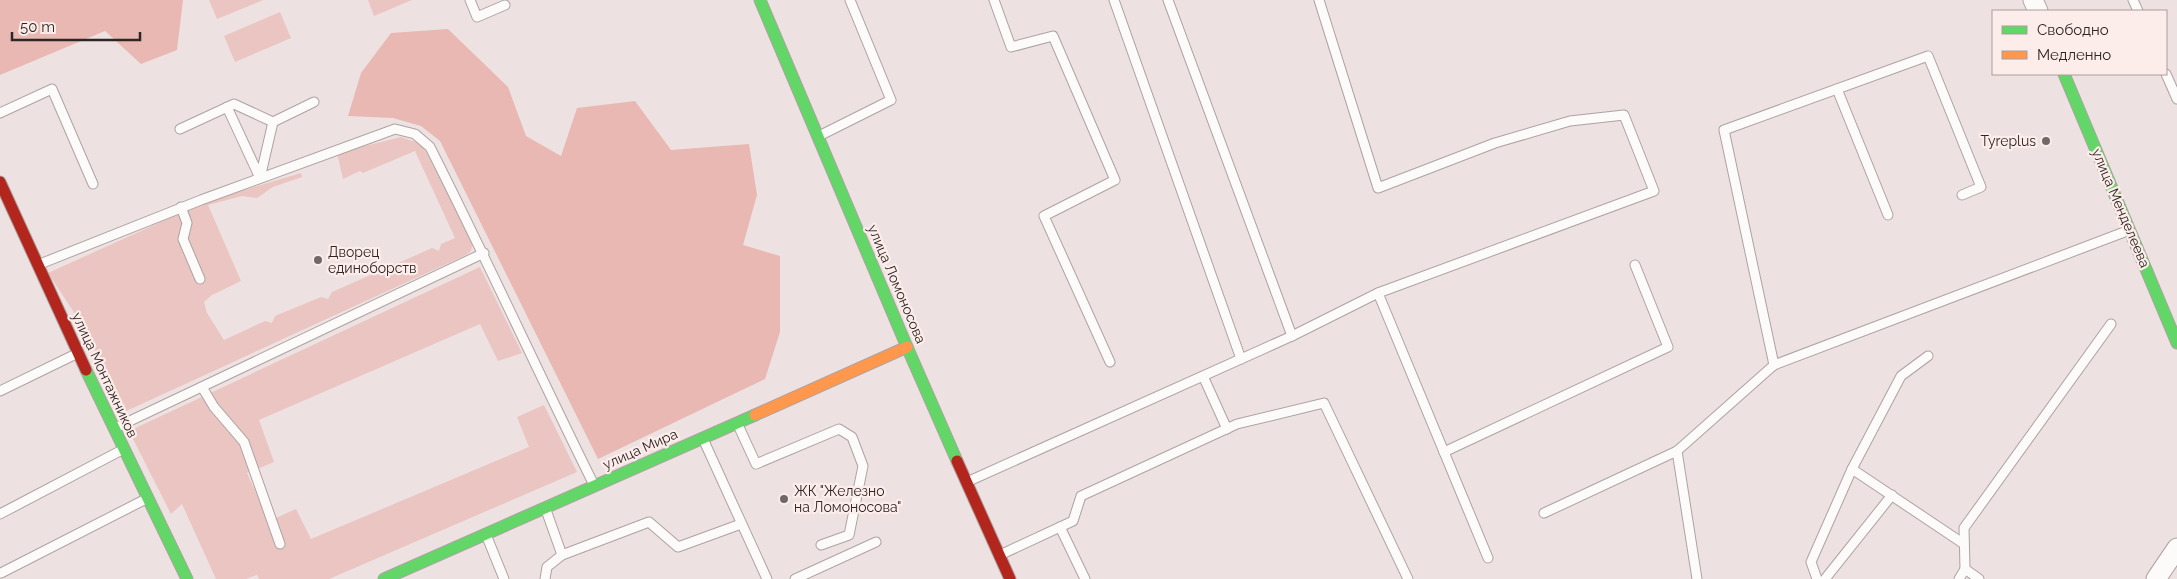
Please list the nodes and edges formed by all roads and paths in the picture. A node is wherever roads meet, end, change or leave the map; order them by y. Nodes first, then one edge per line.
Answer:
1 (470, 0) edge
2 (760, 0) edge
3 (850, 0) edge
4 (994, 0) edge
5 (1114, 0) edge
6 (1168, 0) edge
7 (1319, 0) edge
8 (505, 5) dead end
9 (2064, 75) edge
10 (2166, 75) edge
11 (1837, 89) junction
12 (2177, 99) edge
13 (314, 102) dead end
14 (228, 107) junction
15 (0, 113) edge
16 (274, 122) junction
17 (180, 128) dead end
18 (818, 136) junction
19 (260, 178) junction
20 (0, 182) edge
21 (93, 184) dead end
22 (1962, 195) dead end
23 (181, 208) junction
24 (1888, 215) dead end
25 (2130, 230) junction
26 (484, 253) junction
27 (37, 265) junction
28 (1635, 266) dead end
29 (200, 278) dead end
30 (1378, 293) junction
31 (2110, 324) dead end
32 (1292, 336) junction
33 (2177, 343) edge
34 (907, 347) junction
35 (78, 352) junction
36 (1928, 356) dead end
37 (1241, 359) junction
38 (1110, 362) dead end
39 (1774, 364) junction
40 (1203, 376) junction
41 (202, 387) junction
42 (0, 391) edge
43 (736, 422) junction
44 (1227, 429) junction
45 (113, 430) junction
46 (702, 438) junction
47 (123, 450) junction
48 (1677, 451) junction
49 (1444, 452) junction
50 (1852, 469) junction
51 (967, 482) junction
52 (595, 486) junction
53 (1892, 495) junction
54 (147, 498) junction
55 (544, 508) junction
56 (1544, 513) dead end
57 (0, 514) edge
58 (742, 524) junction
59 (1060, 527) junction
60 (486, 534) junction
61 (876, 542) dead end
62 (280, 544) dead end
63 (1964, 544) junction
64 (821, 546) dead end
65 (2177, 548) edge
66 (562, 555) junction
67 (999, 555) junction
68 (1488, 558) dead end
69 (1965, 568) junction
70 (1, 573) edge
71 (187, 579) edge
72 (384, 579) edge
73 (504, 579) edge
74 (544, 579) edge
75 (767, 579) edge
76 (795, 579) edge
77 (1010, 579) edge
78 (1085, 579) edge
79 (1408, 579) edge
80 (1697, 579) edge
81 (1817, 579) edge
82 (1825, 579) edge
83 (1959, 579) edge
84 (1979, 579) edge
85 (2156, 579) edge

1 - 8 lane
2 - 18 main road, улица Ломоносова
3 - 18 lane
4 - 38 lane
5 - 37 lane
6 - 32 lane
7 - 30 lane
9 - 25 main road, улица Менделеева
10 - 12 lane
11 - 22 lane
11 - 24 lane
11 - 39 lane
13 - 16 lane
14 - 16 lane
14 - 17 lane
14 - 19 lane
15 - 21 lane
16 - 19 lane
18 - 34 main road, улица Ломоносова
19 - 23 lane
19 - 26 lane
20 - 27 main road, улица Монтажников
23 - 27 lane
23 - 29 lane
25 - 33 main road, улица Менделеева
25 - 39 lane
26 - 41 lane
26 - 52 lane
27 - 35 main road, улица Монтажников
28 - 49 lane
30 - 32 lane
30 - 49 lane
31 - 63 lane
32 - 37 lane
34 - 43 main road, улица Мира
34 - 51 main road, улица Ломоносова
35 - 42 lane
35 - 45 main road, улица Монтажников
36 - 50 lane
37 - 40 lane
39 - 48 lane
40 - 44 lane
40 - 51 lane
41 - 45 lane
41 - 62 lane
43 - 46 main road, улица Мира
43 - 64 lane
44 - 59 lane
44 - 79 lane
45 - 47 main road, улица Монтажников
46 - 52 main road, улица Мира
46 - 58 lane
47 - 54 main road, улица Монтажников
47 - 57 lane
48 - 56 lane
48 - 80 lane
49 - 68 lane
50 - 53 lane
50 - 81 lane
51 - 67 main road, улица Ломоносова
52 - 55 main road, улица Мира
53 - 63 lane
53 - 82 lane
54 - 70 lane
54 - 71 main road, улица Монтажников
55 - 60 main road, улица Мира
55 - 66 lane
58 - 66 lane
58 - 75 lane
59 - 67 lane
59 - 78 lane
60 - 72 main road, улица Мира
60 - 73 lane
61 - 76 lane
63 - 69 lane
65 - 85 street
66 - 74 lane
67 - 77 main road, улица Ломоносова
69 - 83 lane
69 - 84 lane

